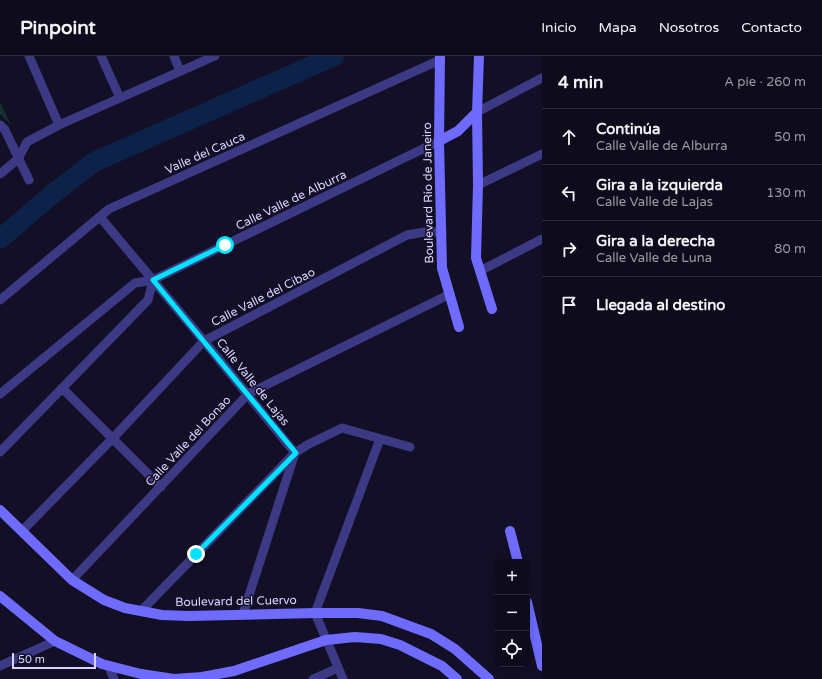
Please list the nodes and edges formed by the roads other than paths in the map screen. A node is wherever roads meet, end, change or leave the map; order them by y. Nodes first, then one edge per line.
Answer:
1 (29, 56) edge
2 (101, 56) edge
3 (174, 56) edge
4 (215, 56) edge
5 (479, 56) edge
6 (440, 58) edge
7 (180, 71) junction
8 (542, 78) edge
9 (120, 98) junction
10 (477, 112) junction
11 (0, 125) edge
12 (59, 125) junction
13 (440, 141) junction
14 (542, 154) edge
15 (18, 159) junction
16 (0, 174) edge
17 (29, 180) dead end
18 (478, 185) junction
19 (100, 217) junction
20 (442, 232) junction
21 (542, 239) edge
22 (480, 271) junction
23 (153, 280) junction
24 (450, 294) junction
25 (0, 300) edge
26 (492, 309) dead end
27 (459, 327) dead end
28 (204, 341) junction
29 (62, 388) junction
30 (0, 394) edge
31 (248, 394) junction
32 (113, 438) junction
33 (380, 439) junction
34 (410, 448) dead end
35 (0, 452) edge
36 (296, 453) junction
37 (161, 487) junction
38 (0, 510) edge
39 (22, 531) junction
40 (510, 531) dead end
41 (517, 559) edge
42 (72, 580) junction
43 (0, 596) edge
44 (141, 611) junction
45 (315, 613) junction
46 (243, 614) junction
47 (530, 615) edge
48 (326, 640) junction
49 (55, 642) junction
50 (0, 666) edge
51 (542, 666) edge
52 (109, 667) junction
53 (338, 668) junction
54 (140, 677) edge
55 (114, 679) edge
56 (312, 679) edge
57 (343, 679) edge
58 (457, 679) edge
59 (489, 679) edge

1 - 12 street
2 - 9 street
3 - 7 street
4 - 7 street
5 - 10 street
6 - 13 street, Boulevard Río de Janeiro
6 - 19 street, Valle del Cauca
7 - 9 street
8 - 10 street
9 - 12 street
10 - 13 street
10 - 18 street
11 - 15 street
12 - 15 street
13 - 20 street, Boulevard Río de Janeiro
13 - 23 street, Calle Valle de Alburra
14 - 18 street
15 - 16 street
15 - 17 street
18 - 22 street
19 - 23 street, Calle Valle de Lajas
19 - 25 street, Valle del Cauca
20 - 24 street, Boulevard Río de Janeiro
20 - 28 street, Calle Valle del Cibao
21 - 22 street
22 - 26 street
23 - 28 street, Calle Valle de Lajas
23 - 29 street
23 - 30 street, Calle Valle de Alburra
24 - 27 street, Boulevard Río de Janeiro
24 - 31 street, Calle Valle del Bonao
28 - 31 street, Calle Valle de Lajas
28 - 32 street, Calle Valle del Cibao
29 - 32 street
29 - 35 street
31 - 36 street, Calle Valle de Lajas
31 - 37 street, Calle Valle del Bonao
32 - 37 street
32 - 39 street, Calle Valle del Cibao
33 - 34 street
33 - 36 street
33 - 45 street
36 - 44 street
36 - 46 street
37 - 42 street, Calle Valle del Bonao
38 - 39 street, Boulevard del Cuervo
39 - 42 street, Boulevard del Cuervo
40 - 41 street
42 - 44 street, Boulevard del Cuervo
43 - 49 street
44 - 46 street, Boulevard del Cuervo
45 - 46 street, Boulevard del Cuervo
45 - 48 street
45 - 59 street, Boulevard del Cuervo
47 - 51 street
48 - 53 street
48 - 54 street
48 - 58 street
49 - 50 street
49 - 52 street
52 - 54 street
52 - 55 street
53 - 56 street
53 - 57 street

